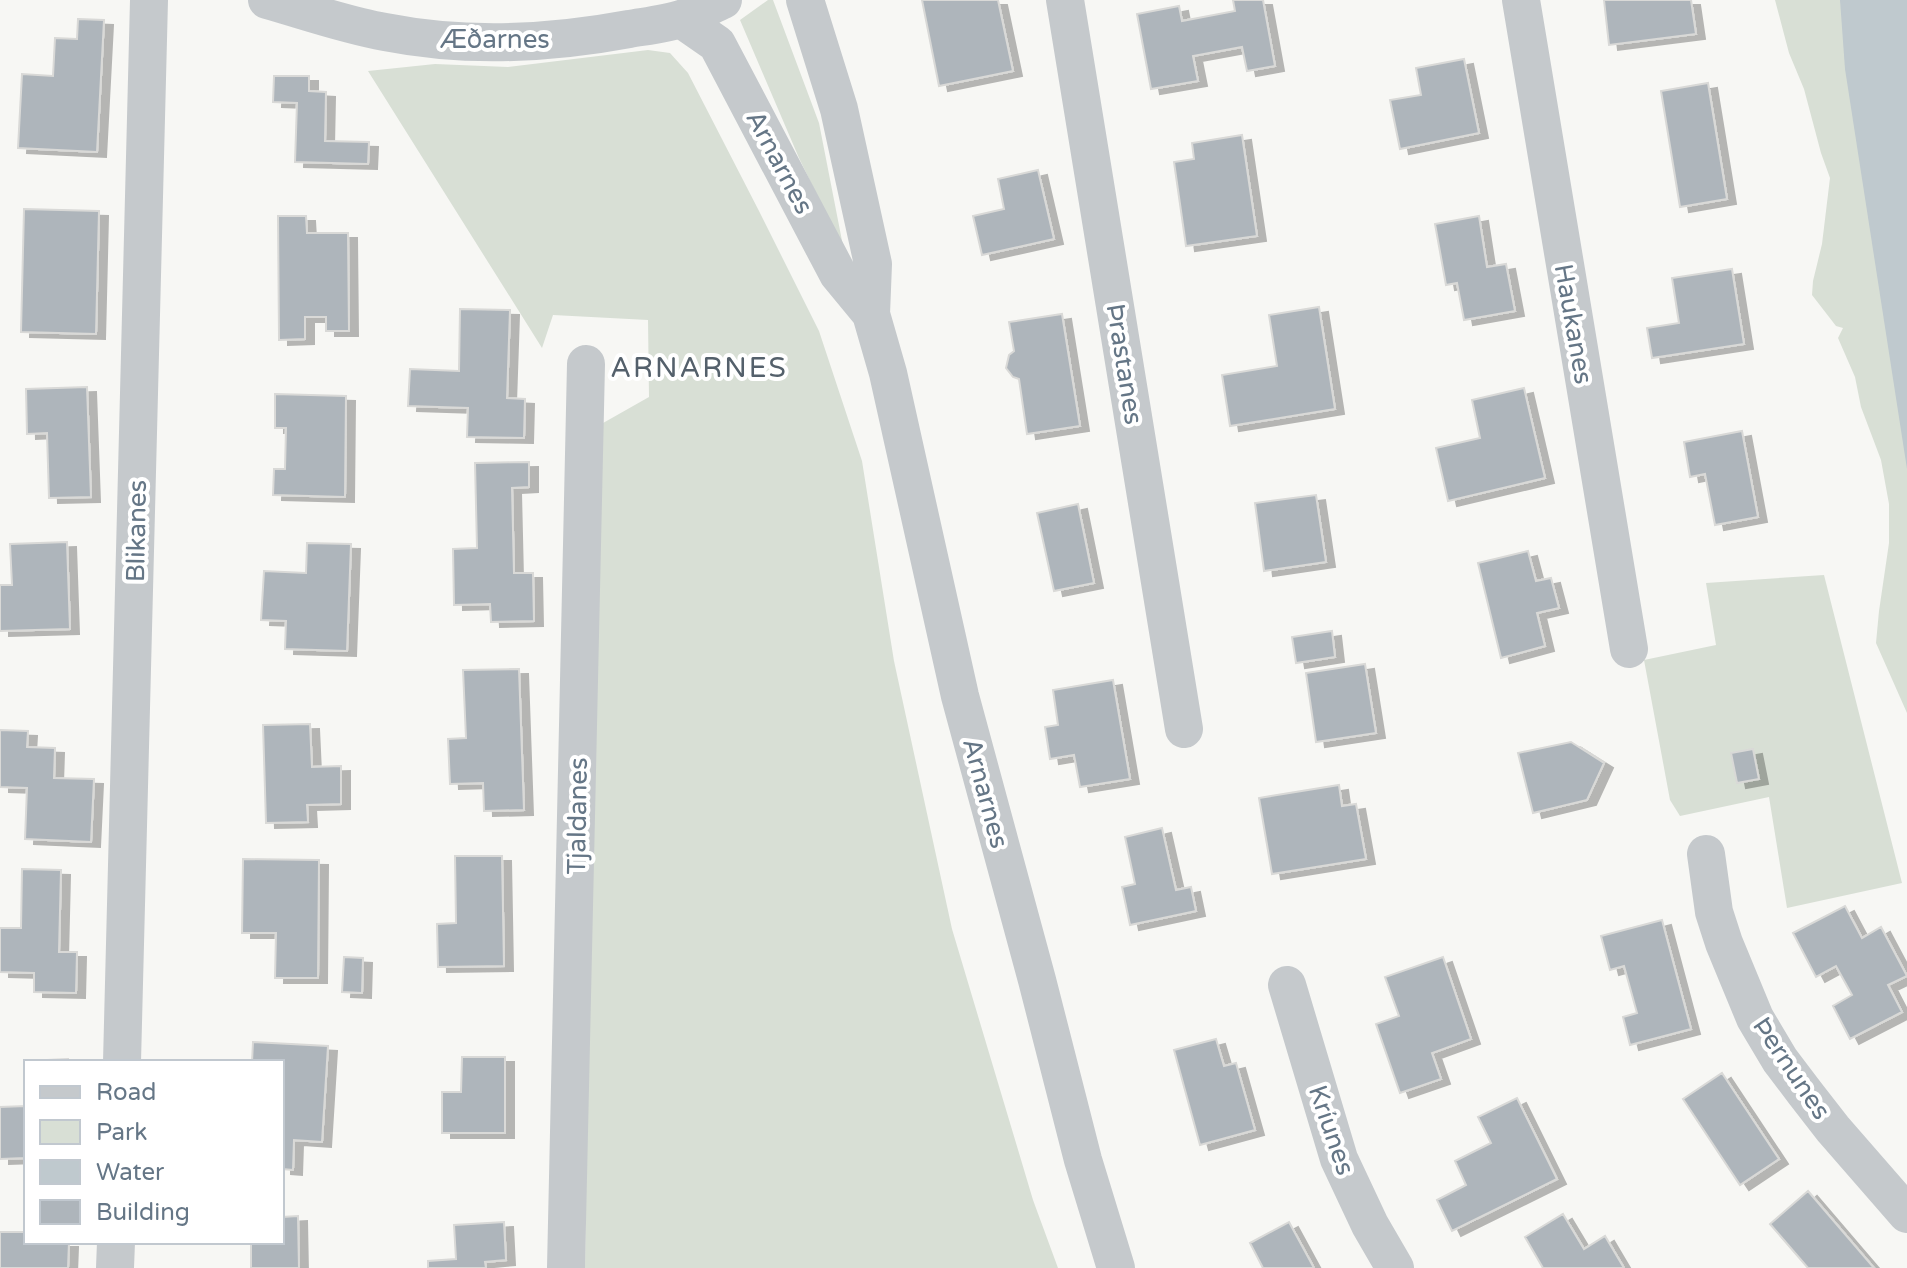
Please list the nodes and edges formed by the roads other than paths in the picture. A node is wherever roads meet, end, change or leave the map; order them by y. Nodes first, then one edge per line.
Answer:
1 (149, 0) edge
2 (267, 0) edge
3 (723, 0) edge
4 (805, 0) edge
5 (1065, 0) edge
6 (1521, 0) edge
7 (681, 19) junction
8 (871, 314) junction
9 (586, 364) dead end
10 (1629, 649) dead end
11 (1184, 729) dead end
12 (1706, 854) dead end
13 (1287, 985) dead end
14 (122, 1060) edge
15 (1907, 1214) edge
16 (116, 1244) edge
17 (115, 1268) edge
18 (566, 1268) edge
19 (1116, 1268) edge
20 (1395, 1268) edge

1 - 14 street, Blikanes
2 - 7 street, Æðarnes
3 - 7 street, Æðarnes
4 - 8 street, Arnarnes
5 - 11 street, Þrastanes
6 - 10 street, Haukanes
7 - 8 street, Arnarnes
8 - 19 street, Arnarnes
9 - 18 street, Tjaldanes
12 - 15 street, Þernunes
13 - 20 street, Kríunes
16 - 17 street

